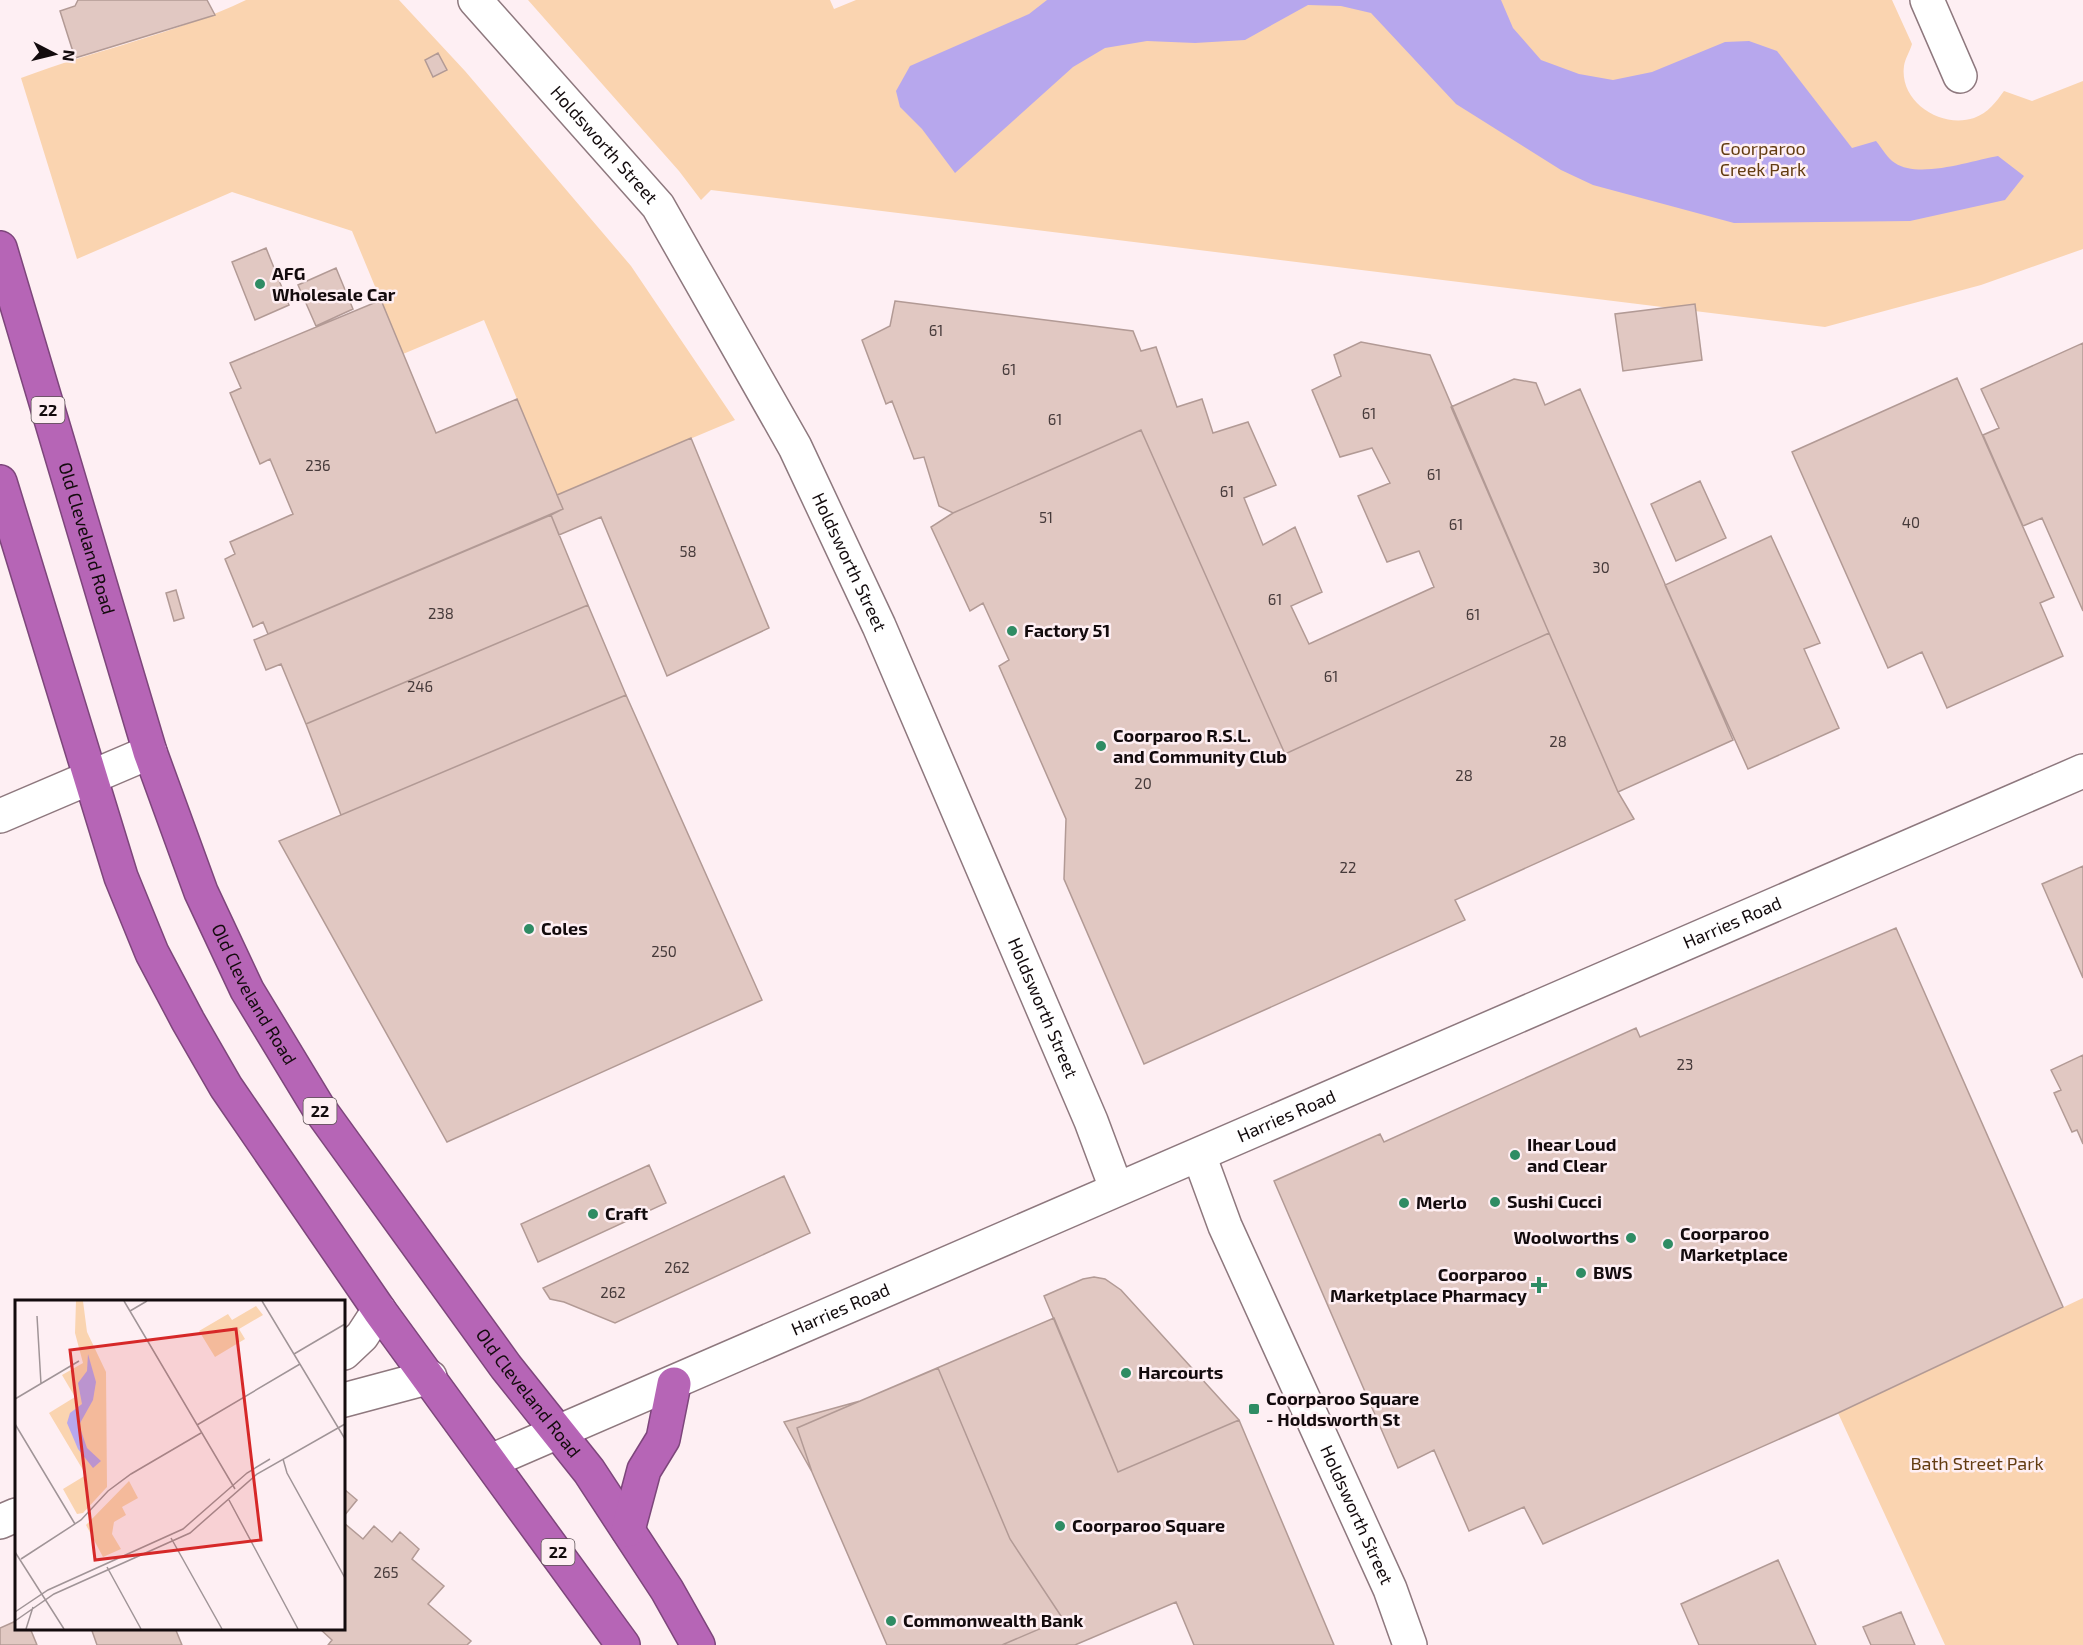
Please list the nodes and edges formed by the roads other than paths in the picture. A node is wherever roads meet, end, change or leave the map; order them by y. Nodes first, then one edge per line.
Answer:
1 (475, 0) edge
2 (1927, 0) edge
3 (1960, 76) dead end
4 (0, 248) edge
5 (0, 482) edge
6 (150, 752) junction
7 (2083, 771) edge
8 (92, 777) junction
9 (0, 816) edge
10 (1199, 1155) junction
11 (1116, 1188) junction
12 (379, 1310) junction
13 (345, 1352) edge
14 (430, 1377) junction
15 (674, 1384) junction
16 (345, 1400) edge
17 (557, 1431) junction
18 (491, 1461) junction
19 (15, 1515) edge
20 (0, 1522) edge
21 (628, 1530) junction
22 (623, 1645) edge
23 (698, 1645) edge
24 (1410, 1645) edge

1 - 11 street, Holdsworth Street
2 - 3 street
4 - 6 highway, Old Cleveland Road / 22
5 - 8 highway, 22
6 - 8 street
6 - 17 highway, Old Cleveland Road / 22
7 - 10 street, Harries Road
8 - 9 street
8 - 12 highway, 22
10 - 11 street, Harries Road
10 - 24 street, Holdsworth Street
11 - 15 street, Harries Road
12 - 13 street
12 - 14 highway, 22
14 - 16 street
14 - 18 highway, 22
15 - 17 street, Harries Road
15 - 21 highway
17 - 18 street, Harries Road
17 - 21 highway, Old Cleveland Road / 22
18 - 22 highway, 22
19 - 20 street
21 - 23 highway, Old Cleveland Road / 22

